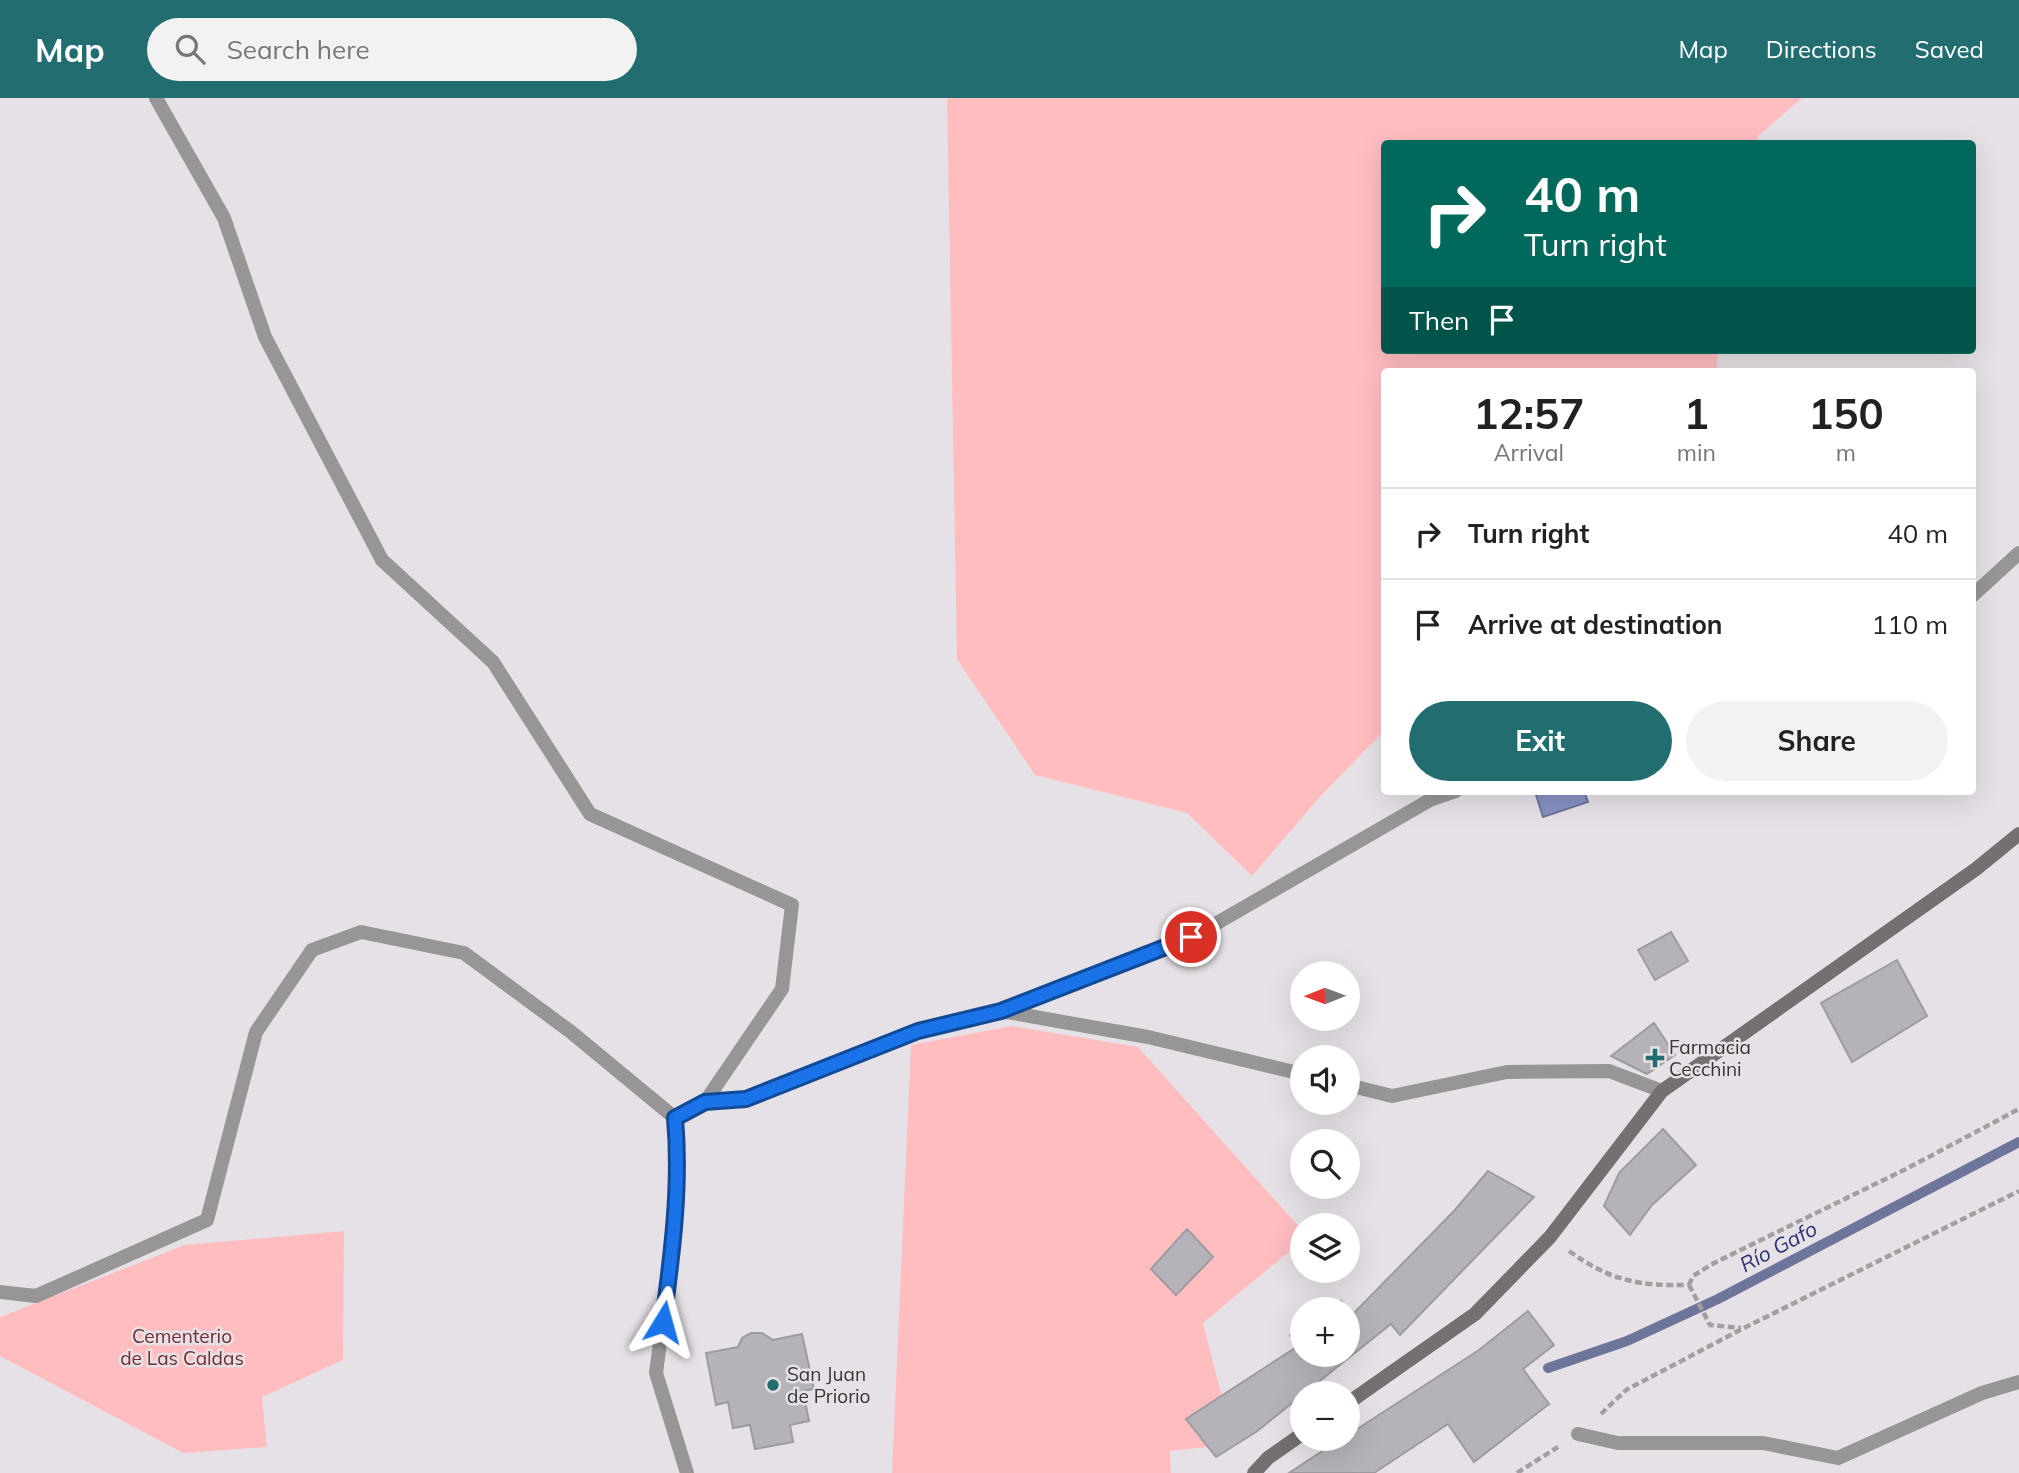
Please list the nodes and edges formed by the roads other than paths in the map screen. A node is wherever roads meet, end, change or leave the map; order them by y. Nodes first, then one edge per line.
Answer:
1 (156, 98) edge
2 (2019, 553) edge
3 (1976, 592) edge
4 (1444, 795) edge
5 (2019, 834) edge
6 (1001, 1011) junction
7 (1290, 1071) edge
8 (1360, 1088) edge
9 (1662, 1091) junction
10 (705, 1102) junction
11 (675, 1118) junction
12 (0, 1292) edge
13 (2019, 1382) edge
14 (1360, 1395) edge
15 (1578, 1433) road end
16 (1290, 1442) edge
17 (687, 1473) edge
18 (1254, 1473) edge

1 - 10 street
2 - 3 street
4 - 6 street
5 - 9 street
6 - 7 street
6 - 10 street
8 - 9 street
9 - 14 street
10 - 11 street
11 - 12 street
11 - 17 street
13 - 15 street
16 - 18 street

